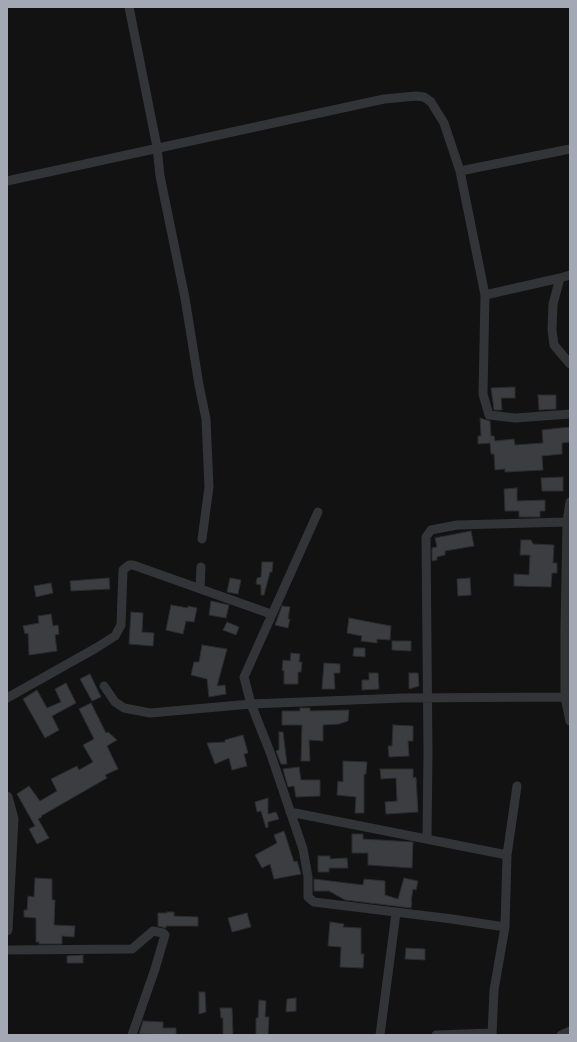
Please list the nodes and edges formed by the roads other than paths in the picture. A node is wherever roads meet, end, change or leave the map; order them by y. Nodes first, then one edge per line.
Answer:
1 (128, 7) edge
2 (157, 147) junction
3 (570, 148) edge
4 (460, 170) junction
5 (7, 181) edge
6 (570, 275) edge
7 (560, 278) junction
8 (485, 295) junction
9 (570, 364) edge
10 (570, 414) edge
11 (570, 502) edge
12 (318, 512) dead end
13 (567, 522) junction
14 (202, 539) dead end
15 (201, 567) dead end
16 (200, 588) junction
17 (271, 614) junction
18 (567, 629) edge
19 (104, 686) dead end
20 (565, 697) junction
21 (7, 698) edge
22 (428, 698) junction
23 (251, 704) junction
24 (570, 721) edge
25 (517, 786) dead end
26 (7, 797) edge
27 (290, 812) junction
28 (427, 838) junction
29 (508, 855) junction
30 (8, 911) edge
31 (396, 913) junction
32 (504, 927) junction
33 (7, 930) edge
34 (7, 950) edge
35 (570, 1031) edge
36 (492, 1034) edge
37 (132, 1035) edge
38 (380, 1035) edge
39 (436, 1035) edge
40 (561, 1035) edge

1 - 2 street
2 - 4 street
2 - 5 street
2 - 14 street
3 - 4 street
4 - 8 street
6 - 7 street
7 - 8 street
7 - 9 street
8 - 10 street
11 - 13 street
12 - 17 street
13 - 18 street
13 - 22 street
15 - 16 street
16 - 17 street
16 - 21 street
17 - 23 street
18 - 20 street
19 - 23 street
20 - 22 street
20 - 24 street
22 - 23 street
22 - 28 street
23 - 27 street
25 - 29 street
26 - 30 street
27 - 28 street
27 - 31 street
28 - 29 street
29 - 32 street
30 - 33 street
31 - 32 street
31 - 38 street
32 - 36 street
34 - 37 street
35 - 40 street
36 - 39 street

